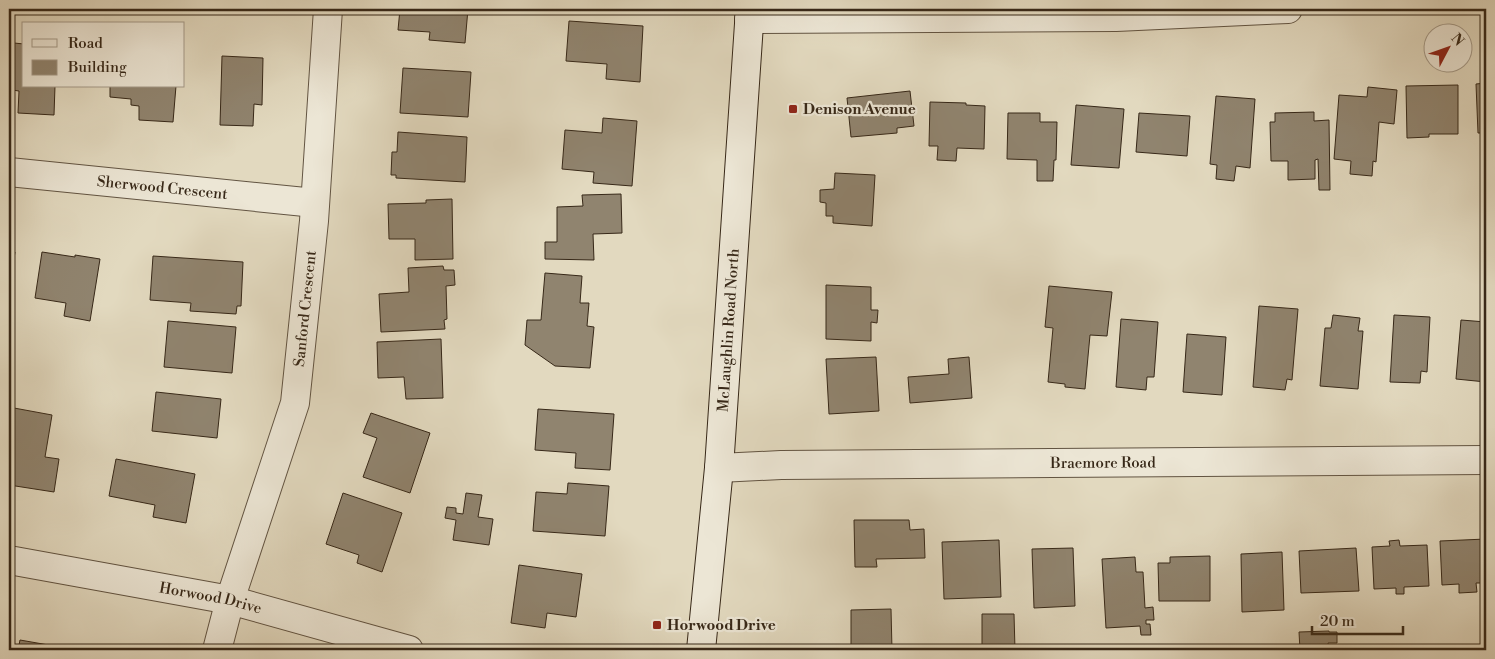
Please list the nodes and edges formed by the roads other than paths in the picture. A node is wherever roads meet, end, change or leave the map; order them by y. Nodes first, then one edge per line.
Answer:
1 (328, 9) edge
2 (1288, 9) edge
3 (750, 14) edge
4 (9, 172) edge
5 (315, 203) junction
6 (1486, 460) edge
7 (719, 468) junction
8 (9, 560) edge
9 (230, 600) junction
10 (217, 650) edge
11 (409, 650) edge
12 (700, 650) edge

1 - 5 street, Sanford Crescent
2 - 3 street
3 - 7 street, McLaughlin Road North
4 - 5 street, Sherwood Crescent
5 - 9 street, Sanford Crescent
6 - 7 street, Braemore Road
7 - 12 street, McLaughlin Road North
8 - 9 street, Horwood Drive
9 - 10 street, Sanford Crescent
9 - 11 street, Horwood Drive

